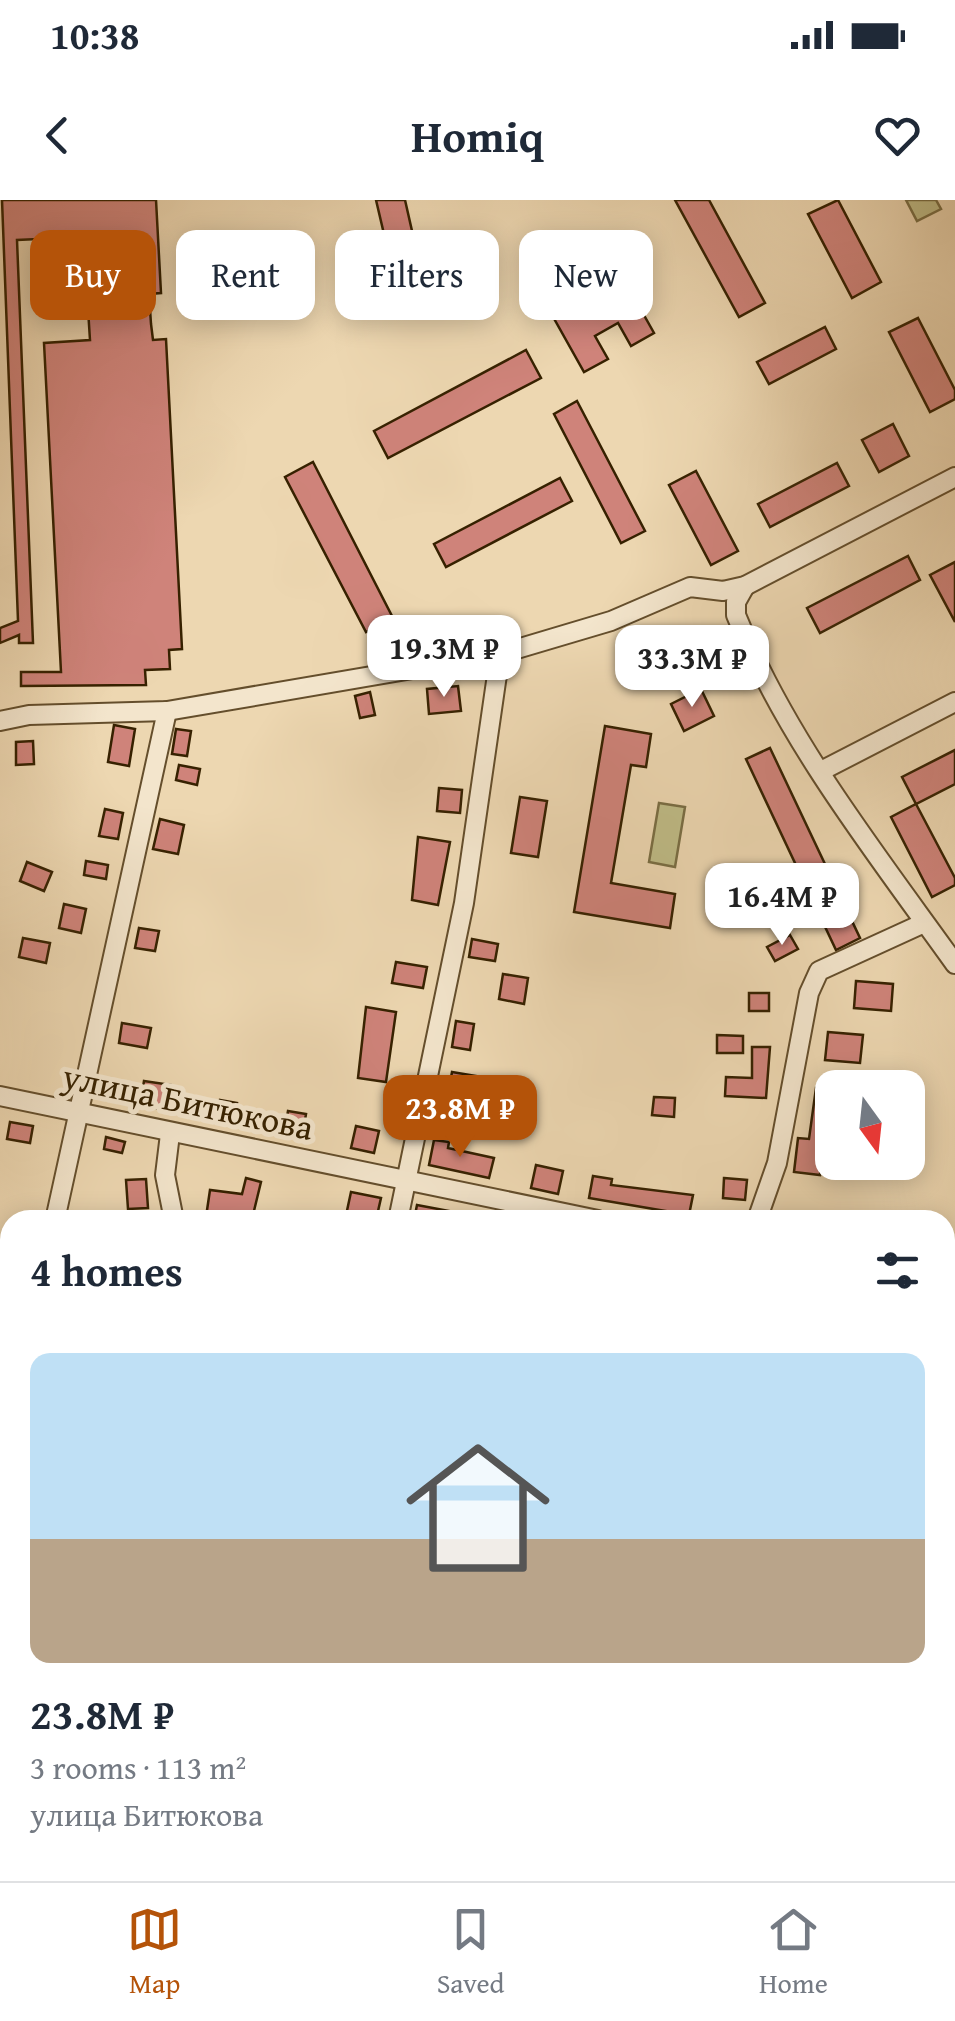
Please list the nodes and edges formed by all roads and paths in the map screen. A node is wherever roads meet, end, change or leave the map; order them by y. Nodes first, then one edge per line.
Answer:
1 (955, 477) edge
2 (745, 586) junction
3 (500, 654) junction
4 (955, 702) edge
5 (167, 711) junction
6 (0, 721) edge
7 (820, 771) junction
8 (924, 923) junction
9 (955, 964) edge
10 (0, 1096) edge
11 (79, 1113) junction
12 (170, 1134) junction
13 (406, 1180) junction
14 (57, 1210) edge
15 (172, 1210) edge
16 (400, 1210) edge
17 (550, 1210) edge
18 (761, 1210) edge

1 - 2 street
2 - 3 street
2 - 7 street
3 - 5 street
3 - 13 street
4 - 7 street
5 - 6 street
5 - 11 street
7 - 8 street
8 - 9 street
8 - 18 street
10 - 11 street, улица Битюкова
11 - 12 street, улица Битюкова
11 - 14 street
12 - 13 street, улица Битюкова
12 - 15 street
13 - 16 street
13 - 17 street, улица Битюкова

